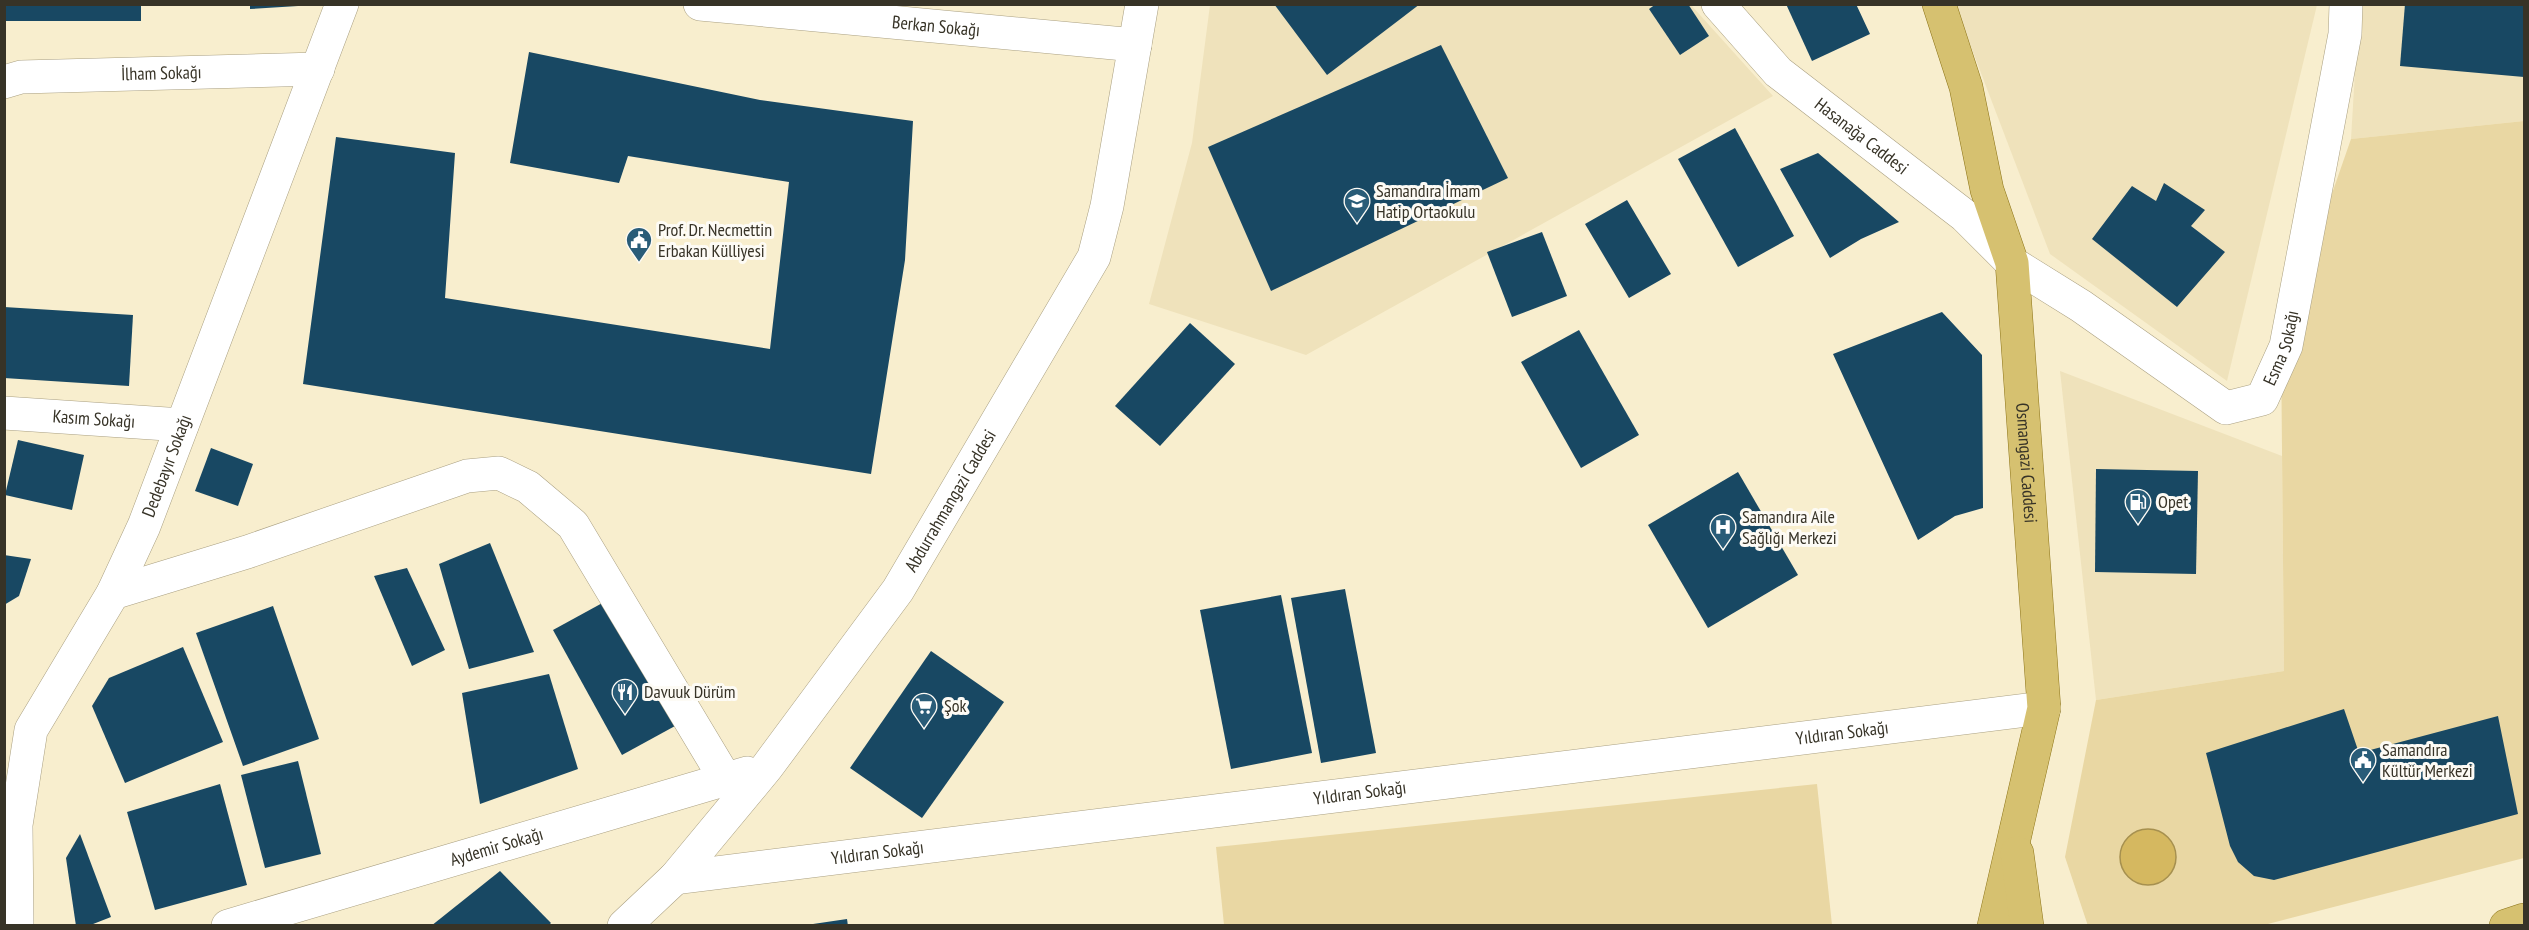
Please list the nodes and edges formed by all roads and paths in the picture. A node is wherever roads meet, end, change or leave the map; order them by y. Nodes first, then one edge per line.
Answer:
1 (342, 4) edge
2 (700, 4) edge
3 (1142, 4) edge
4 (1718, 4) edge
5 (1939, 4) edge
6 (2346, 4) edge
7 (1135, 45) junction
8 (318, 69) junction
9 (4, 82) edge
10 (2012, 263) junction
11 (4, 413) edge
12 (182, 425) junction
13 (113, 593) junction
14 (2044, 708) junction
15 (18, 737) edge
16 (767, 767) junction
17 (726, 780) junction
18 (2014, 836) junction
19 (675, 878) junction
20 (2524, 920) edge
21 (2029, 923) edge
22 (17, 926) edge
23 (228, 926) edge
24 (624, 926) edge
25 (1994, 926) edge
26 (2506, 926) edge

1 - 8 street, Dedebayır Sokağı
2 - 7 street, Berkan Sokağı
3 - 7 street, Abdurrahmangazi Caddesi
4 - 10 street, Hasanağa Caddesi
5 - 10 main road, Osmangazi Caddesi
6 - 10 street, Esma Sokağı
7 - 16 street, Abdurrahmangazi Caddesi
8 - 9 street, İlham Sokağı
8 - 12 street, Dedebayır Sokağı
10 - 14 main road, Osmangazi Caddesi
11 - 12 street, Kasım Sokağı
12 - 13 street, Dedebayır Sokağı
13 - 15 street, Dedebayır Sokağı
13 - 17 street
14 - 18 main road, Osmangazi Caddesi
14 - 19 street, Yıldıran Sokağı
15 - 22 street, Dedebayır Sokağı
16 - 17 street, Aydemir Sokağı
16 - 19 street, Abdurrahmangazi Caddesi
17 - 23 street, Aydemir Sokağı
18 - 21 main road
18 - 25 main road, Osmangazi Caddesi
19 - 24 street, Abdurrahmangazi Caddesi
20 - 26 main road

